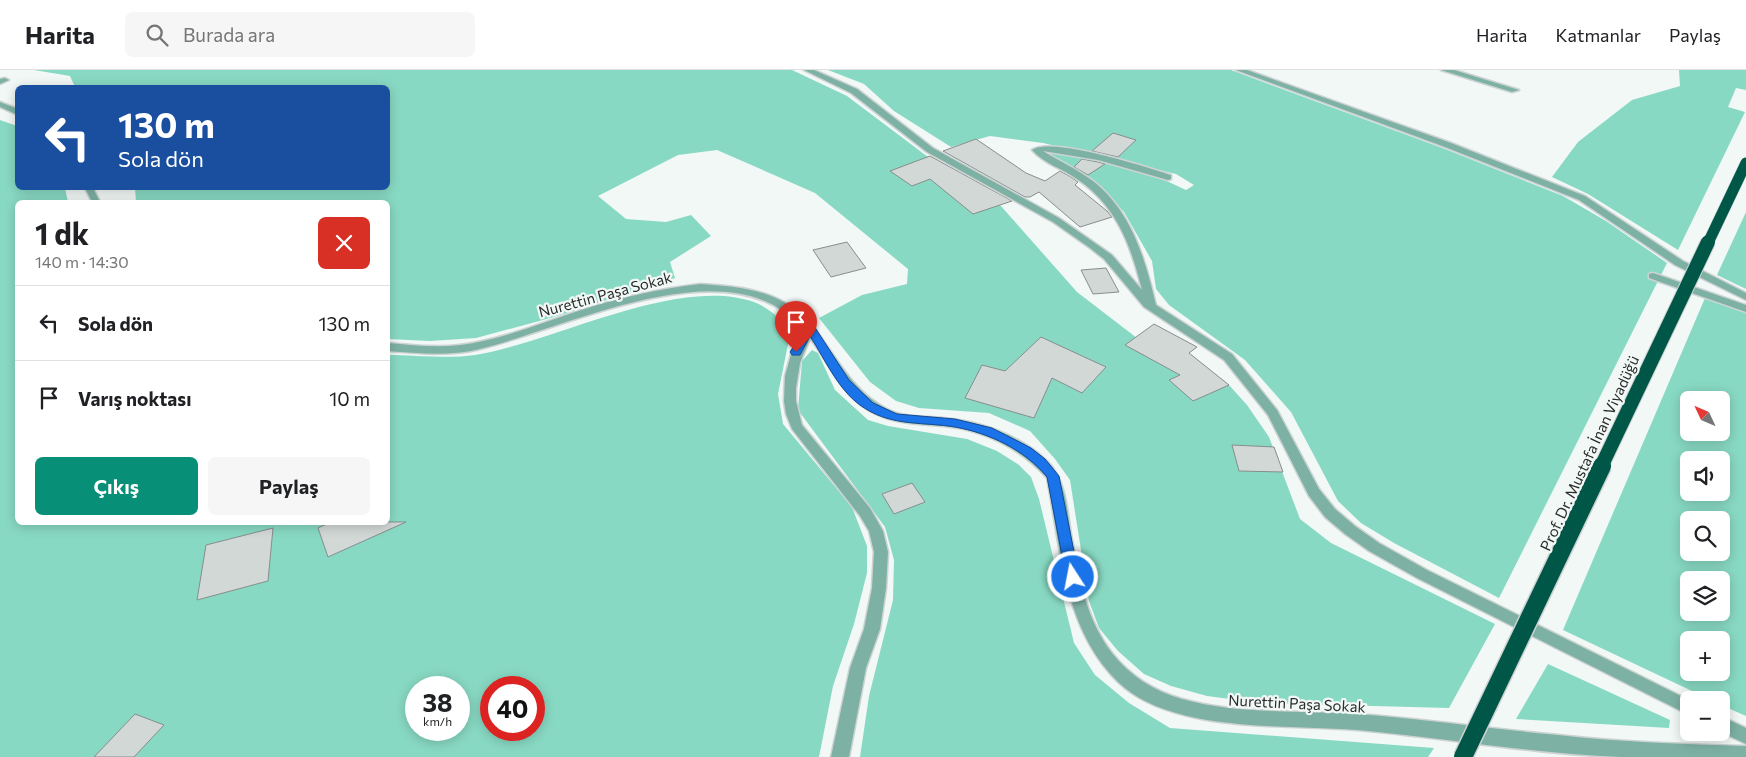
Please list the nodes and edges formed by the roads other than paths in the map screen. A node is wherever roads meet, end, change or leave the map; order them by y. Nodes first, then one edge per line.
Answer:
1 (808, 70) edge
2 (1240, 70) edge
3 (1445, 70) edge
4 (1515, 90) dead end
5 (0, 104) edge
6 (15, 112) edge
7 (1746, 164) edge
8 (1168, 177) dead end
9 (1653, 276) dead end
10 (1746, 297) edge
11 (1151, 307) junction
12 (1746, 308) edge
13 (810, 328) junction
14 (390, 347) edge
15 (1680, 703) edge
16 (1730, 728) edge
17 (1746, 736) edge
18 (1625, 753) edge
19 (1655, 754) edge
20 (1746, 754) edge
21 (840, 757) edge
22 (1463, 757) edge

1 - 11 street
2 - 10 street
3 - 4 street
5 - 6 street
7 - 22 highway, Prof. Dr. Mustafa İnan Viyadüğü, bridge
8 - 11 street
9 - 12 street
11 - 15 street
13 - 14 street, Nurettin Paşa Sokak
13 - 18 street, Nurettin Paşa Sokak
13 - 21 street
16 - 17 street
18 - 19 street, Nurettin Paşa Sokak
19 - 20 street, Nurettin Paşa Sokak

